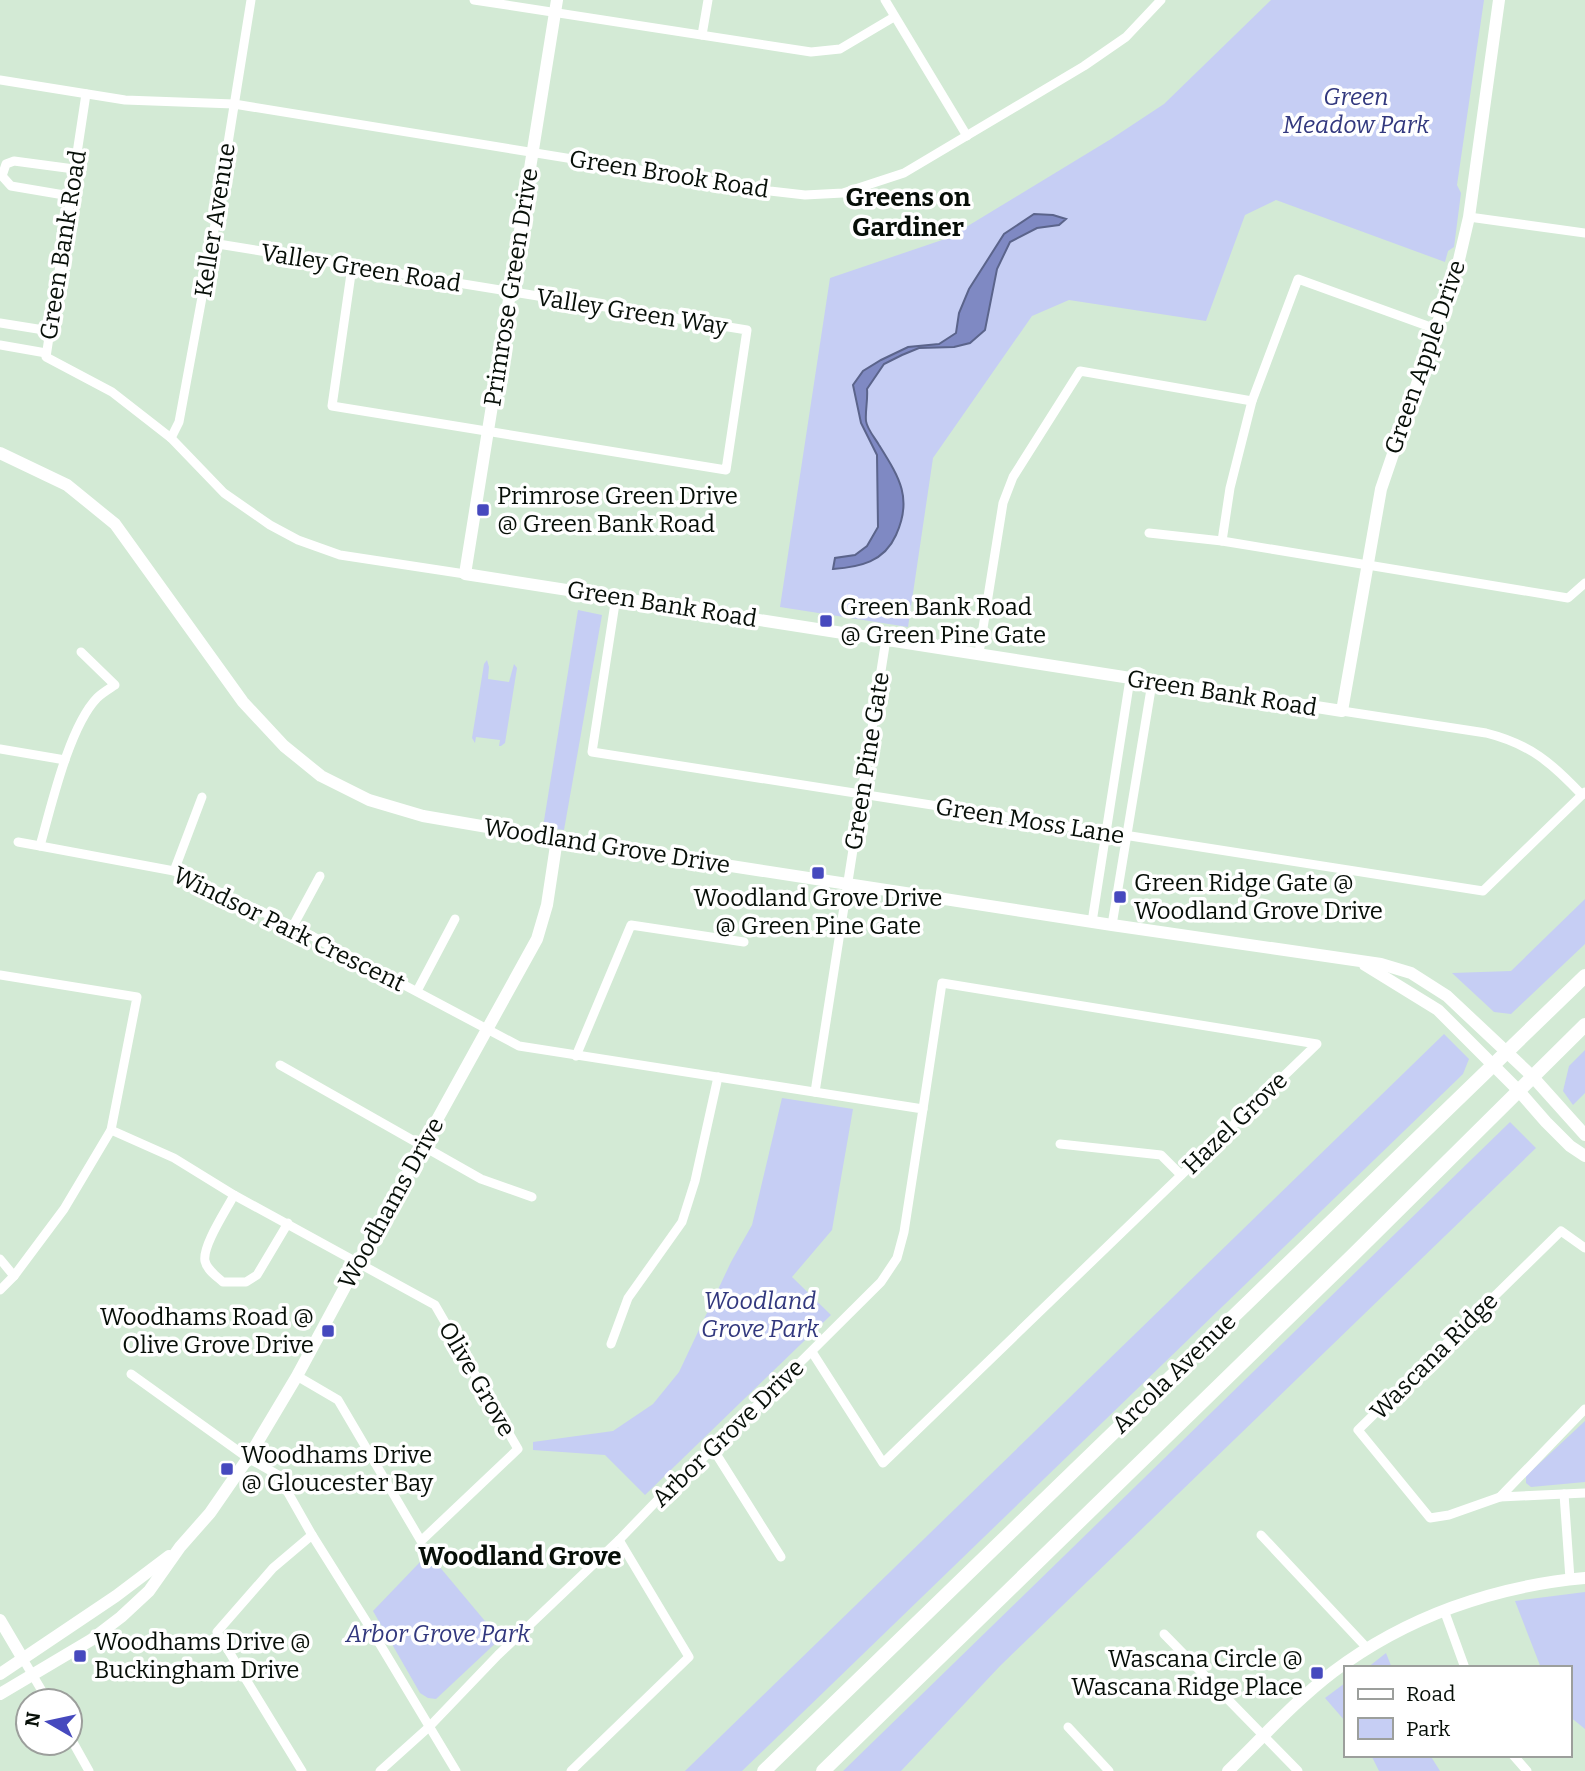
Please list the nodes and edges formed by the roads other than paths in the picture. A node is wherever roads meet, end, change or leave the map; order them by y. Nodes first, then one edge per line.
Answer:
1 (251, 0) edge
2 (474, 0) edge
3 (708, 0) edge
4 (885, 0) edge
5 (1161, 0) edge
6 (1499, 0) edge
7 (556, 6) edge
8 (894, 17) junction
9 (702, 35) junction
10 (0, 80) edge
11 (86, 94) junction
12 (234, 104) junction
13 (967, 136) junction
14 (533, 153) junction
15 (74, 169) junction
16 (70, 196) junction
17 (1469, 216) junction
18 (1585, 233) edge
19 (212, 243) junction
20 (352, 268) junction
21 (510, 293) junction
22 (0, 323) edge
23 (1436, 329) junction
24 (50, 331) junction
25 (0, 345) edge
26 (46, 353) junction
27 (1252, 401) junction
28 (487, 431) junction
29 (171, 438) junction
30 (0, 453) edge
31 (1149, 533) dead end
32 (1222, 541) junction
33 (1367, 566) junction
34 (465, 574) junction
35 (1585, 583) edge
36 (616, 597) junction
37 (886, 639) junction
38 (81, 652) dead end
39 (979, 653) junction
40 (1130, 679) junction
41 (1152, 683) junction
42 (1342, 711) junction
43 (0, 750) edge
44 (65, 760) junction
45 (1584, 793) edge
46 (862, 796) junction
47 (202, 797) dead end
48 (1107, 832) junction
49 (1128, 836) junction
50 (557, 839) junction
51 (18, 842) dead end
52 (40, 846) junction
53 (174, 871) junction
54 (320, 876) dead end
55 (848, 882) junction
56 (454, 919) dead end
57 (1092, 922) junction
58 (1112, 925) junction
59 (293, 926) junction
60 (744, 942) dead end
61 (1358, 961) junction
62 (0, 975) edge
63 (1585, 976) edge
64 (417, 991) junction
65 (1585, 1025) edge
66 (489, 1029) junction
67 (1506, 1051) junction
68 (576, 1056) junction
69 (280, 1065) dead end
70 (1492, 1065) junction
71 (1532, 1076) junction
72 (718, 1077) junction
73 (1518, 1090) junction
74 (815, 1093) junction
75 (923, 1109) junction
76 (111, 1130) junction
77 (1585, 1135) edge
78 (1060, 1144) dead end
79 (422, 1146) junction
80 (1585, 1156) edge
81 (1181, 1175) junction
82 (234, 1195) junction
83 (532, 1197) dead end
84 (288, 1223) junction
85 (1585, 1248) edge
86 (0, 1259) edge
87 (359, 1261) junction
88 (14, 1276) junction
89 (0, 1290) edge
90 (611, 1345) dead end
91 (812, 1352) junction
92 (131, 1374) dead end
93 (297, 1376) junction
94 (1585, 1409) edge
95 (713, 1449) junction
96 (248, 1458) junction
97 (1585, 1493) edge
98 (1563, 1494) junction
99 (1500, 1497) junction
100 (312, 1535) junction
101 (1261, 1535) dead end
102 (619, 1540) junction
103 (180, 1547) junction
104 (781, 1557) dead end
105 (1585, 1578) edge
106 (1570, 1579) junction
107 (1444, 1609) junction
108 (0, 1620) edge
109 (1164, 1634) dead end
110 (1367, 1648) junction
111 (23, 1659) junction
112 (1464, 1666) edge
113 (0, 1674) edge
114 (32, 1675) junction
115 (39, 1687) edge
116 (0, 1694) edge
117 (429, 1727) junction
118 (1068, 1727) dead end
119 (1264, 1736) junction
120 (1515, 1757) edge
121 (302, 1771) edge
122 (380, 1771) edge
123 (456, 1771) edge
124 (571, 1771) edge
125 (764, 1771) edge
126 (823, 1771) edge
127 (1110, 1771) edge
128 (1228, 1771) edge
129 (1297, 1771) edge
130 (1527, 1771) edge

1 - 12 street, Keller Avenue
2 - 7 street
3 - 9 street
4 - 8 street
5 - 13 street, Green Brook Road
6 - 17 street, Green Apple Drive
7 - 9 street
7 - 14 street, Primrose Green Drive
8 - 9 street
8 - 13 street
10 - 11 street, Green Brook Road
11 - 12 street, Green Brook Road
11 - 15 street, Green Bank Road
12 - 14 street, Green Brook Road
12 - 19 street, Keller Avenue
13 - 14 street, Green Brook Road
14 - 21 street, Primrose Green Drive
15 - 16 street, Green Bank Road
15 - 16 street
16 - 24 street, Green Bank Road
17 - 18 street
17 - 23 street, Green Apple Drive
19 - 20 street, Valley Green Road
19 - 29 street, Keller Avenue
20 - 21 street, Valley Green Road
20 - 28 street, Valley Green Way
21 - 28 street, Primrose Green Drive
21 - 28 street, Valley Green Way
22 - 24 street
23 - 27 street
23 - 33 street, Green Apple Drive
24 - 26 street, Green Bank Road
25 - 26 street
26 - 29 street, Green Bank Road
27 - 32 street
27 - 39 street
28 - 34 street, Primrose Green Drive
29 - 34 street, Green Bank Road
30 - 50 street, Woodland Grove Drive
31 - 32 street
32 - 33 street
33 - 35 street
33 - 42 street, Green Apple Drive
34 - 36 street, Green Bank Road
36 - 37 street, Green Bank Road
36 - 46 street, Green Moss Lane
37 - 39 street, Green Bank Road
37 - 46 street, Green Pine Gate
38 - 44 street
39 - 40 street, Green Bank Road
40 - 41 street, Green Bank Road
40 - 48 street
41 - 42 street, Green Bank Road
41 - 49 street
42 - 45 street, Green Bank Road
43 - 44 street
44 - 52 street
45 - 49 street, Green Moss Lane
46 - 48 street, Green Moss Lane
46 - 55 street, Green Pine Gate
47 - 53 street
48 - 49 street, Green Moss Lane
48 - 57 street
49 - 58 street
50 - 55 street, Woodland Grove Drive
50 - 66 street, Woodhams Drive
51 - 52 street, Windsor Park Crescent
52 - 53 street, Windsor Park Crescent
53 - 59 street, Windsor Park Crescent
54 - 59 street
55 - 57 street, Woodland Grove Drive
55 - 74 street, Green Pine Gate
56 - 64 street
57 - 58 street, Woodland Grove Drive
58 - 61 street, Woodland Grove Drive
59 - 64 street, Windsor Park Crescent
60 - 68 street
61 - 67 street, Woodland Grove Drive
61 - 70 street, Woodland Grove Drive
62 - 76 street
63 - 67 main road, Arcola Avenue
64 - 66 street, Windsor Park Crescent
65 - 71 main road, Arcola Avenue
66 - 68 street
66 - 79 street, Woodhams Drive
67 - 70 main road, Arcola Avenue
67 - 71 street, Woodland Grove Drive
68 - 72 street
69 - 79 street
70 - 73 street, Woodland Grove Drive
70 - 125 main road, Arcola Avenue
71 - 73 main road, Arcola Avenue
71 - 77 street, Woodland Grove Drive
72 - 74 street
72 - 90 street
73 - 80 street, Woodland Grove Drive
73 - 126 main road, Arcola Avenue
74 - 75 street
75 - 81 street, Hazel Grove
75 - 91 street, Arbor Grove Drive
76 - 82 street
76 - 88 street
78 - 81 street
79 - 83 street
79 - 87 street, Woodhams Drive
81 - 91 street, Hazel Grove
82 - 84 street
82 - 84 street
84 - 87 street
85 - 99 street, Wascana Ridge
86 - 88 street
87 - 93 street, Woodhams Drive
87 - 93 street, Olive Grove
88 - 89 street
91 - 95 street, Arbor Grove Drive
92 - 96 street
93 - 96 street, Woodhams Drive
94 - 99 street, Wascana Ridge
95 - 102 street, Arbor Grove Drive
95 - 104 street
96 - 100 street
96 - 103 street, Woodhams Drive
97 - 98 street, Wascana Ridge
98 - 99 street, Wascana Ridge
98 - 106 street
100 - 117 street
100 - 121 street
101 - 110 street
102 - 117 street, Arbor Grove Drive
102 - 124 street
103 - 111 street, Woodhams Drive
103 - 114 street, Woodhams Drive
105 - 106 street
106 - 107 street
107 - 110 street
107 - 112 street
108 - 111 street
109 - 119 street
110 - 119 street
111 - 113 street, Woodhams Drive
111 - 114 street
114 - 115 street
114 - 116 street, Woodhams Drive
117 - 122 street, Arbor Grove Drive
117 - 123 street
118 - 127 street
119 - 128 street
119 - 129 street
120 - 130 street

